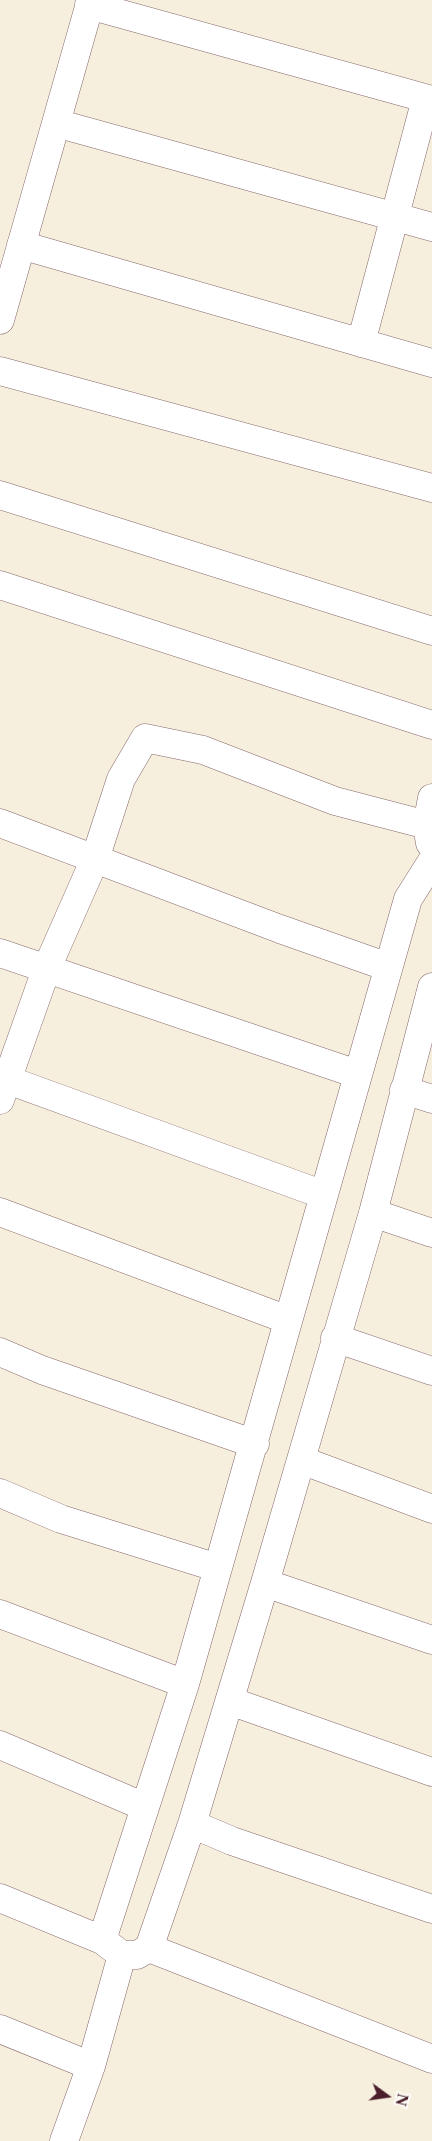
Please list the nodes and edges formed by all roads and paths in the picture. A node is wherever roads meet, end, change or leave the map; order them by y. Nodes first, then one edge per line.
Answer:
1 (90, 3) edge
2 (429, 100) edge
3 (56, 123) junction
4 (396, 217) junction
5 (432, 227) edge
6 (21, 245) junction
7 (0, 320) edge
8 (361, 343) junction
9 (432, 363) edge
10 (0, 371) edge
11 (432, 488) edge
12 (0, 495) edge
13 (0, 585) edge
14 (432, 631) edge
15 (432, 725) edge
16 (432, 798) edge
17 (0, 823) edge
18 (427, 824) junction
19 (432, 853) edge
20 (95, 859) junction
21 (432, 861) edge
22 (0, 953) edge
23 (388, 967) junction
24 (46, 970) junction
25 (432, 987) edge
26 (357, 1074) junction
27 (2, 1085) edge
28 (404, 1090) junction
29 (432, 1099) edge
30 (324, 1195) junction
31 (0, 1212) edge
32 (373, 1213) junction
33 (432, 1233) edge
34 (288, 1320) junction
35 (335, 1338) junction
36 (0, 1352) edge
37 (432, 1371) edge
38 (255, 1444) junction
39 (301, 1460) junction
40 (0, 1493) edge
41 (432, 1509) edge
42 (218, 1568) junction
43 (265, 1583) junction
44 (0, 1614) edge
45 (432, 1640) edge
46 (185, 1684) junction
47 (230, 1701) junction
48 (0, 1745) edge
49 (432, 1772) edge
50 (146, 1808) junction
51 (192, 1824) junction
52 (0, 1898) edge
53 (432, 1909) edge
54 (112, 1947) junction
55 (149, 1948) junction
56 (0, 2028) edge
57 (432, 2059) edge
58 (90, 2066) junction
59 (64, 2141) edge

1 - 2 street
1 - 3 street
2 - 4 street
3 - 4 street
3 - 6 street
4 - 5 street
4 - 8 street
6 - 7 street
6 - 8 street
8 - 9 street
10 - 11 street
12 - 14 street
13 - 15 street
16 - 18 street
17 - 20 street
18 - 19 street
18 - 20 street
20 - 23 street
20 - 24 street
21 - 23 street
22 - 24 street
23 - 26 street
24 - 26 street
24 - 27 street
25 - 28 street
26 - 30 street
27 - 30 street
28 - 29 street
28 - 32 street
30 - 34 street
31 - 34 street
32 - 33 street
32 - 35 street
34 - 38 street
35 - 37 street
35 - 39 street
36 - 38 street
38 - 42 street
39 - 41 street
39 - 43 street
40 - 42 street
42 - 46 street
43 - 45 street
43 - 47 street
44 - 46 street
46 - 50 street
47 - 49 street
47 - 51 street
48 - 50 street
50 - 54 street
51 - 53 street
51 - 55 street
52 - 54 street
54 - 55 street
54 - 58 street
55 - 57 street
56 - 58 street
58 - 59 street

